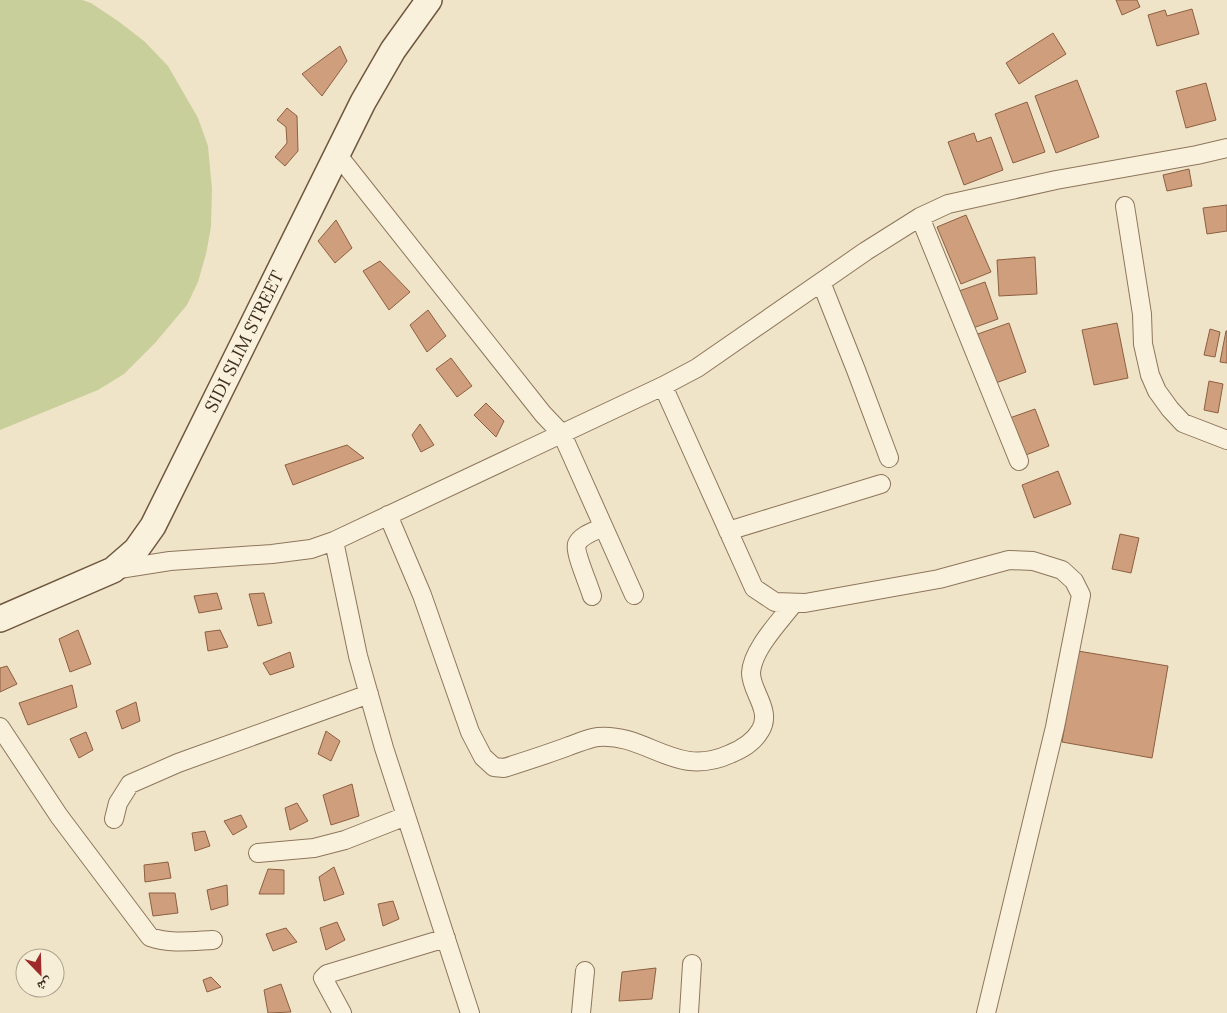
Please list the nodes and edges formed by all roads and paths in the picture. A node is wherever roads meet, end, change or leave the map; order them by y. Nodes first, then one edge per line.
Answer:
1 (429, 0) edge
2 (1227, 148) edge
3 (337, 154) junction
4 (1125, 206) dead end
5 (920, 217) junction
6 (821, 282) junction
7 (663, 386) junction
8 (562, 434) junction
9 (1227, 440) edge
10 (889, 458) dead end
11 (1019, 461) dead end
12 (881, 484) dead end
13 (388, 516) junction
14 (603, 527) junction
15 (728, 531) junction
16 (334, 540) junction
17 (113, 570) junction
18 (634, 595) dead end
19 (592, 596) dead end
20 (794, 603) junction
21 (0, 619) edge
22 (369, 694) junction
23 (0, 727) edge
24 (406, 816) junction
25 (114, 819) dead end
26 (258, 853) dead end
27 (446, 938) junction
28 (213, 940) dead end
29 (692, 964) dead end
30 (585, 972) dead end
31 (342, 1013) edge
32 (470, 1013) edge
33 (582, 1013) edge
34 (689, 1013) edge
35 (986, 1013) edge

1 - 3 main road, SIDI SLIM STREET
2 - 5 street
3 - 8 street
3 - 17 main road, SIDI SLIM STREET
4 - 9 street
5 - 6 street
5 - 11 street
6 - 7 street
6 - 10 street
7 - 8 street
7 - 15 street
8 - 13 street
8 - 14 street
12 - 15 street
13 - 16 street
13 - 20 street
14 - 18 street
14 - 19 street
15 - 20 street
16 - 17 street
16 - 22 street
17 - 21 main road, SIDI SLIM STREET
20 - 35 street
22 - 24 street
22 - 25 street
23 - 28 street
24 - 26 street
24 - 27 street
27 - 31 street
27 - 32 street
29 - 34 street
30 - 33 street

